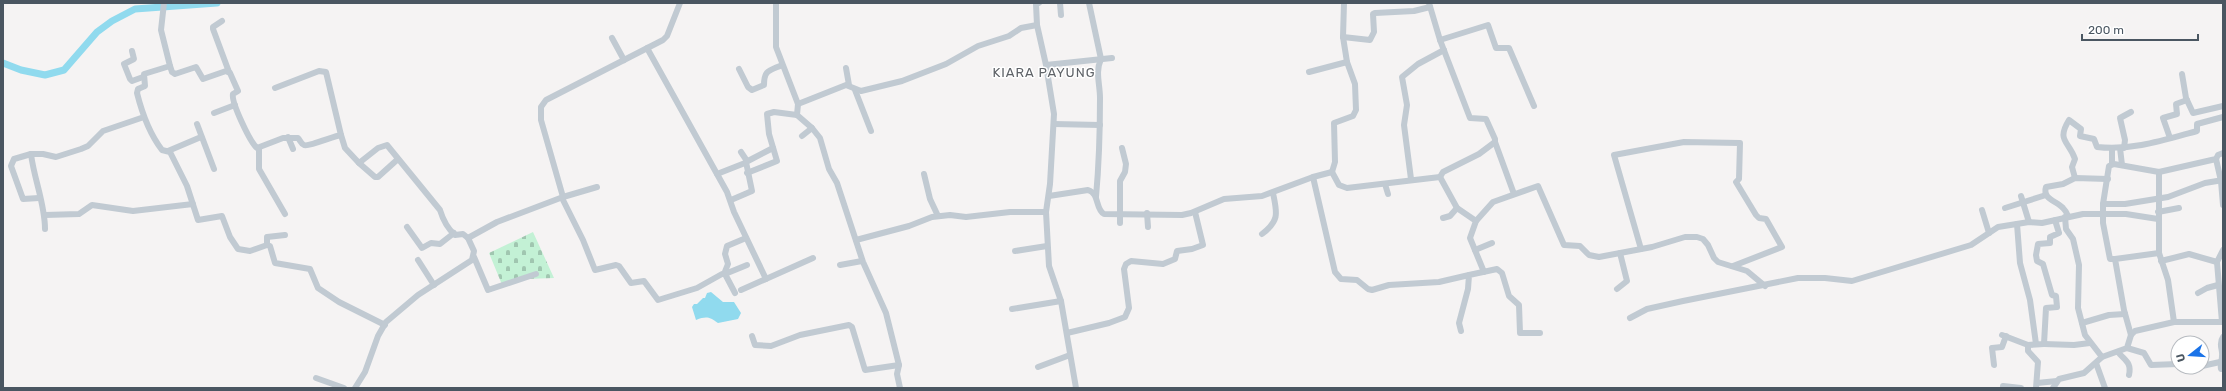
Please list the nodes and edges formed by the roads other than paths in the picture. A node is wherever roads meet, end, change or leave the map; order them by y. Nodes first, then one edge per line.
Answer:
1 (164, 3) edge
2 (680, 3) edge
3 (776, 3) edge
4 (1037, 3) edge
5 (1060, 3) edge
6 (1089, 3) edge
7 (1344, 3) edge
8 (1429, 5) edge
9 (1061, 15) dead end
10 (222, 21) dead end
11 (1037, 26) junction
12 (1343, 37) junction
13 (612, 38) dead end
14 (1440, 40) junction
15 (647, 48) junction
16 (1444, 50) junction
17 (132, 51) dead end
18 (1112, 58) dead end
19 (1101, 59) junction
20 (624, 60) junction
21 (1346, 62) junction
22 (1046, 64) junction
23 (782, 65) junction
24 (170, 66) junction
25 (846, 68) dead end
26 (739, 70) dead end
27 (229, 72) junction
28 (1309, 72) dead end
29 (2182, 74) dead end
30 (143, 77) junction
31 (850, 85) junction
32 (275, 88) dead end
33 (855, 90) junction
34 (2187, 100) junction
35 (798, 104) junction
36 (235, 105) junction
37 (1534, 106) dead end
38 (2223, 106) edge
39 (2131, 112) dead end
40 (214, 113) dead end
41 (797, 115) junction
42 (144, 117) junction
43 (2223, 118) edge
44 (197, 124) dead end
45 (1054, 124) junction
46 (1100, 125) junction
47 (812, 128) junction
48 (871, 131) dead end
49 (341, 135) junction
50 (802, 136) dead end
51 (201, 137) junction
52 (288, 137) junction
53 (2170, 138) junction
54 (1495, 142) junction
55 (260, 148) junction
56 (773, 148) junction
57 (1122, 148) dead end
58 (2122, 148) junction
59 (293, 149) dead end
60 (2112, 149) junction
61 (168, 151) junction
62 (741, 152) dead end
63 (2223, 153) edge
64 (31, 154) junction
65 (398, 159) junction
66 (2216, 159) junction
67 (746, 162) junction
68 (359, 163) junction
69 (2112, 164) junction
70 (2122, 165) junction
71 (214, 168) dead end
72 (1332, 172) junction
73 (2159, 172) junction
74 (747, 173) junction
75 (717, 174) junction
76 (924, 174) dead end
77 (1314, 177) junction
78 (1440, 177) junction
79 (2075, 178) junction
80 (1410, 179) junction
81 (2108, 179) junction
82 (2222, 181) edge
83 (1385, 184) junction
84 (597, 187) dead end
85 (1273, 193) junction
86 (1388, 194) dead end
87 (1514, 194) junction
88 (2046, 195) junction
89 (1049, 196) junction
90 (2021, 196) dead end
91 (563, 197) junction
92 (1096, 197) junction
93 (39, 198) junction
94 (2158, 198) junction
95 (731, 200) junction
96 (193, 204) junction
97 (2024, 204) junction
98 (2103, 204) junction
99 (2223, 205) edge
100 (1457, 208) junction
101 (2005, 208) dead end
102 (2179, 208) dead end
103 (1982, 210) dead end
104 (1046, 212) junction
105 (1195, 212) junction
106 (2158, 212) junction
107 (285, 214) dead end
108 (1121, 214) junction
109 (1147, 214) junction
110 (2103, 214) junction
111 (45, 215) junction
112 (938, 216) junction
113 (2067, 217) junction
114 (1442, 218) dead end
115 (2158, 219) junction
116 (2055, 220) junction
117 (1476, 221) junction
118 (1120, 222) dead end
119 (2029, 222) junction
120 (2017, 224) junction
121 (407, 227) dead end
122 (1148, 227) dead end
123 (45, 229) dead end
124 (454, 233) junction
125 (1989, 233) junction
126 (1262, 234) dead end
127 (285, 235) dead end
128 (468, 238) junction
129 (746, 238) junction
130 (856, 240) junction
131 (1492, 243) dead end
132 (267, 245) junction
133 (1047, 246) junction
134 (1641, 249) junction
135 (1475, 250) junction
136 (2223, 250) edge
137 (1016, 251) dead end
138 (1620, 253) junction
139 (2159, 253) junction
140 (474, 257) junction
141 (813, 258) dead end
142 (2115, 259) junction
143 (418, 260) dead end
144 (862, 260) junction
145 (2161, 261) junction
146 (2217, 262) junction
147 (747, 264) dead end
148 (840, 265) dead end
149 (1734, 266) junction
150 (1484, 272) junction
151 (536, 274) dead end
152 (724, 274) junction
153 (1469, 275) junction
154 (766, 279) junction
155 (434, 285) junction
156 (2218, 285) junction
157 (1765, 286) junction
158 (1617, 289) dead end
159 (741, 290) dead end
160 (735, 293) dead end
161 (2198, 293) dead end
162 (1061, 302) junction
163 (1012, 309) dead end
164 (2125, 314) junction
165 (1630, 318) dead end
166 (2174, 322) junction
167 (2222, 322) edge
168 (2082, 324) junction
169 (385, 325) junction
170 (1460, 331) dead end
171 (1067, 333) junction
172 (1540, 333) dead end
173 (2131, 335) junction
174 (752, 336) dead end
175 (2223, 337) edge
176 (2090, 343) junction
177 (2036, 344) junction
178 (2044, 344) junction
179 (2028, 345) junction
180 (2127, 348) junction
181 (2118, 352) junction
182 (1070, 355) junction
183 (2102, 357) junction
184 (2222, 362) edge
185 (2096, 363) junction
186 (2170, 364) edge
187 (2210, 364) edge
188 (899, 365) junction
189 (1994, 365) dead end
190 (1038, 367) dead end
191 (2129, 375) dead end
192 (316, 378) dead end
193 (2057, 381) junction
194 (2003, 386) dead end
195 (2036, 386) edge
196 (344, 388) edge
197 (354, 388) edge
198 (900, 388) edge
199 (1076, 388) edge
200 (2021, 388) edge
201 (2053, 388) edge
202 (2105, 388) edge

1 - 24 street
2 - 15 street
3 - 23 street
4 - 11 street
5 - 9 street
6 - 19 street
7 - 12 street
8 - 12 street
8 - 14 street
10 - 27 street
11 - 22 street
11 - 33 street
12 - 21 street
13 - 20 street
14 - 16 street
14 - 37 street
15 - 20 street
15 - 75 street
16 - 54 street
16 - 80 street
17 - 30 street
18 - 19 street
19 - 22 street
19 - 46 street
20 - 91 street
21 - 28 street
21 - 72 street
22 - 45 street
23 - 26 street
23 - 35 street
24 - 27 street
24 - 30 street
25 - 31 street
27 - 36 street
29 - 34 street
30 - 42 street
31 - 33 street
31 - 35 street
32 - 49 street
33 - 48 street
34 - 38 street
34 - 53 street
35 - 41 street
36 - 40 street
36 - 55 street
39 - 58 street
41 - 47 street
41 - 56 street
42 - 61 street
42 - 64 street
43 - 53 street
44 - 51 street
45 - 46 street
45 - 89 street
46 - 92 street
47 - 50 street
47 - 130 street
49 - 52 street
49 - 68 street
51 - 61 street
51 - 71 street
52 - 55 street
52 - 59 street
53 - 58 street
54 - 78 street
54 - 87 street
55 - 107 street
56 - 67 street
56 - 74 street
57 - 108 street
58 - 60 street
58 - 70 street
60 - 69 street
60 - 79 street
61 - 96 street
62 - 67 street
63 - 66 street
64 - 93 street
64 - 93 street
65 - 68 street
65 - 68 street
65 - 124 street
66 - 73 street
66 - 82 street
67 - 74 street
67 - 75 street
69 - 70 street
69 - 81 street
70 - 73 street
72 - 77 street
72 - 83 street
73 - 94 street
74 - 95 street
75 - 95 street
76 - 112 street
77 - 85 street
77 - 153 street
78 - 80 street
78 - 100 street
79 - 81 street
79 - 88 street
80 - 83 street
81 - 98 street
82 - 94 street
82 - 99 street
83 - 86 street
84 - 91 street
85 - 105 street
85 - 126 street
87 - 117 street
87 - 138 street
88 - 97 street
88 - 113 street
89 - 92 street
89 - 104 street
90 - 97 street
91 - 128 street
91 - 152 street
92 - 108 street
93 - 111 street
94 - 98 street
94 - 106 street
95 - 129 street
96 - 111 street
96 - 132 street
97 - 101 street
97 - 119 street
98 - 110 street
100 - 114 street
100 - 117 street
102 - 106 street
103 - 125 street
104 - 112 street
104 - 133 street
105 - 109 street
105 - 171 street
106 - 115 street
108 - 109 street
108 - 118 street
109 - 122 street
110 - 113 street
110 - 115 street
110 - 142 street
111 - 123 street
112 - 130 street
113 - 116 street
113 - 168 street
115 - 139 street
116 - 119 street
116 - 178 street
117 - 135 street
119 - 120 street
120 - 125 street
120 - 177 street
121 - 124 street
124 - 128 street
125 - 157 street
127 - 132 street
128 - 140 street
129 - 152 street
129 - 154 street
130 - 144 street
131 - 135 street
132 - 169 street
133 - 137 street
133 - 162 street
134 - 138 street
134 - 149 street
134 - 149 street
135 - 150 street
136 - 146 street
138 - 158 street
139 - 142 street
139 - 145 street
140 - 151 street
140 - 155 street
141 - 154 street
142 - 164 street
143 - 155 street
144 - 148 street
144 - 188 street
145 - 146 street
145 - 166 street
146 - 156 street
147 - 152 street
149 - 157 street
150 - 153 street
150 - 172 street
152 - 160 street
153 - 170 street
154 - 159 street
155 - 169 street
156 - 161 street
156 - 167 street
157 - 165 street
162 - 163 street
162 - 171 street
164 - 168 street
164 - 173 street
166 - 167 street
166 - 173 street
168 - 176 street
169 - 197 street
171 - 182 street
173 - 180 street
174 - 188 street
175 - 184 street
176 - 178 street
176 - 183 street
177 - 178 street
177 - 179 street
179 - 189 street
179 - 195 street
180 - 181 street
180 - 186 street
181 - 183 street
181 - 191 street
182 - 190 street
182 - 199 street
183 - 185 street
184 - 187 street
185 - 193 street
185 - 202 street
188 - 198 street
192 - 196 street
193 - 195 street
193 - 201 street
194 - 200 street

